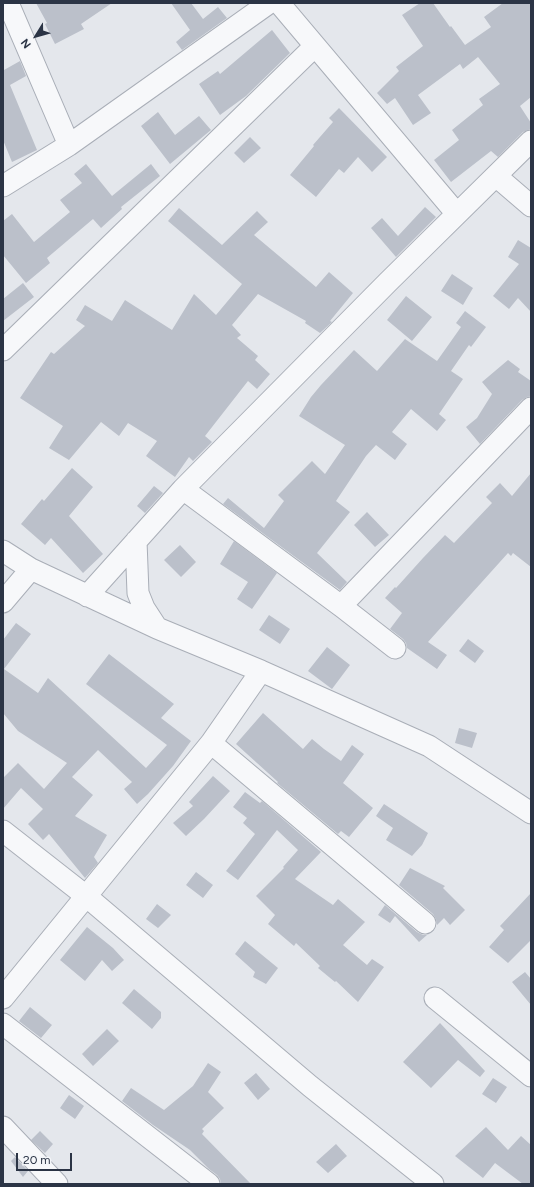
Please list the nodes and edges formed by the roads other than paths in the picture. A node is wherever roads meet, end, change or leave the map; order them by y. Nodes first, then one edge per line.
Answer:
1 (8, 3) edge
2 (269, 3) edge
3 (279, 3) edge
4 (315, 46) junction
5 (531, 141) edge
6 (68, 145) junction
7 (496, 176) junction
8 (3, 186) edge
9 (531, 206) edge
10 (457, 214) junction
11 (3, 350) edge
12 (531, 408) edge
13 (183, 489) junction
14 (136, 541) junction
15 (3, 551) edge
16 (31, 569) junction
17 (87, 596) junction
18 (3, 602) edge
19 (341, 606) junction
20 (157, 628) junction
21 (395, 648) dead end
22 (261, 671) junction
23 (211, 743) junction
24 (528, 812) edge
25 (3, 831) edge
26 (86, 896) junction
27 (425, 923) dead end
28 (5, 991) edge
29 (435, 998) dead end
30 (3, 1024) edge
31 (531, 1076) edge
32 (3, 1127) edge
33 (57, 1184) edge
34 (210, 1184) edge
35 (433, 1184) edge

1 - 6 street
2 - 6 street
3 - 4 street
4 - 10 street
4 - 11 street
5 - 7 street
6 - 8 street
7 - 9 street
7 - 10 street
10 - 13 street
12 - 19 street
13 - 14 street
13 - 19 street
14 - 17 street
14 - 20 street
15 - 16 street
16 - 17 street
16 - 18 street
17 - 20 street
19 - 21 street
20 - 22 street
22 - 23 street
22 - 24 street
23 - 26 street
23 - 27 street
25 - 26 street
26 - 28 street
26 - 35 street
29 - 31 street
30 - 34 street
32 - 33 street

